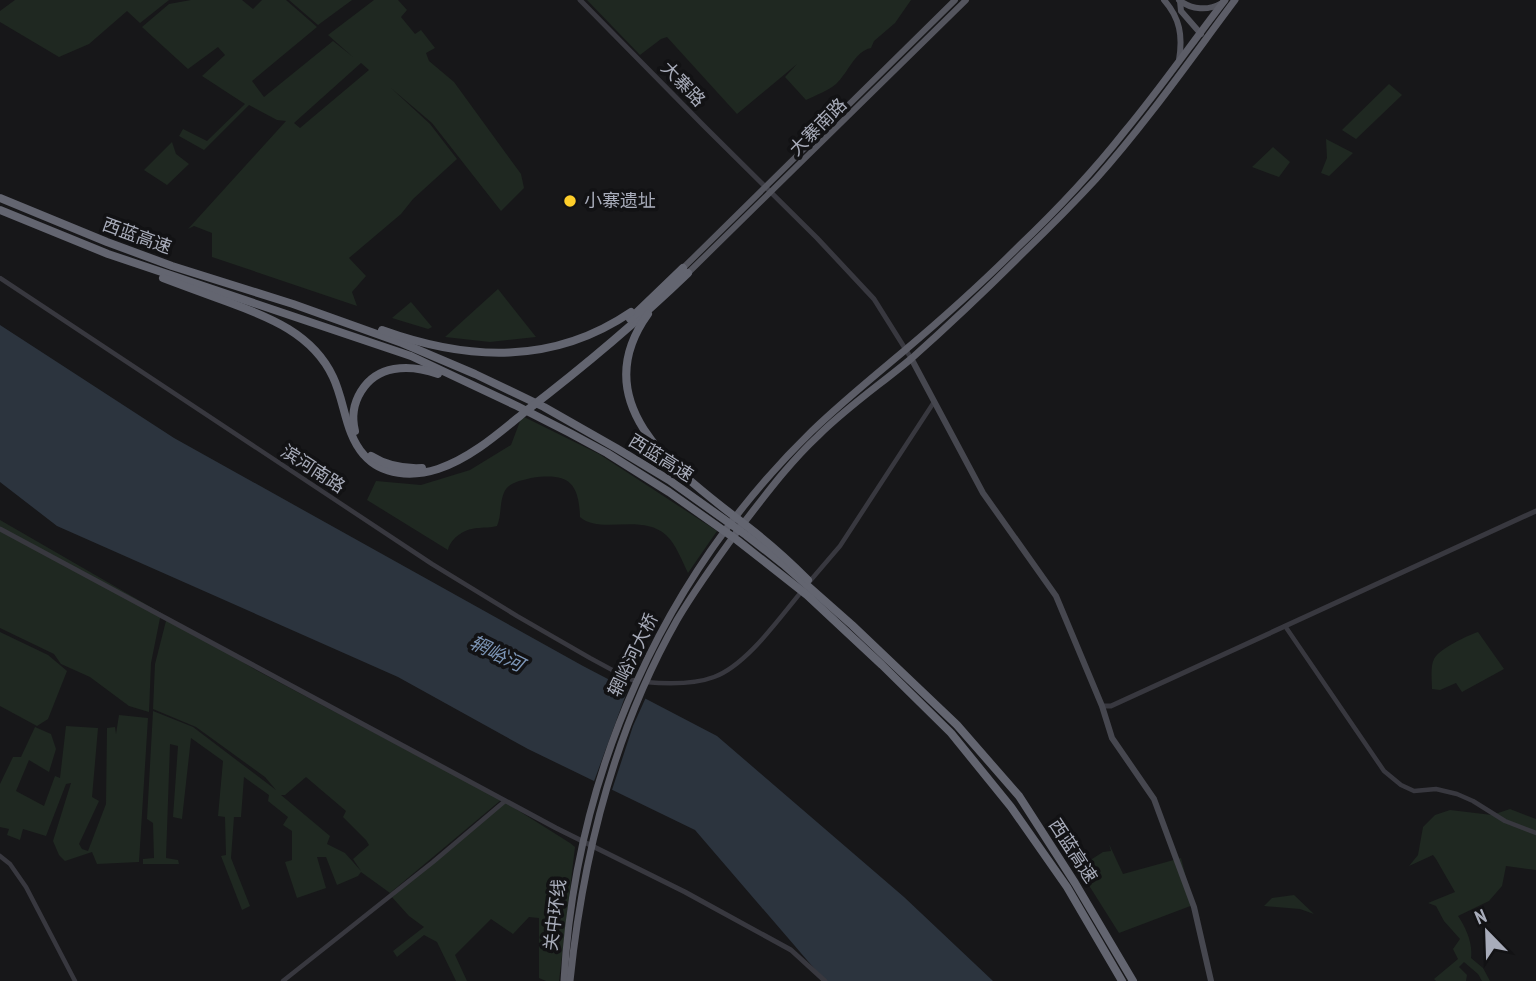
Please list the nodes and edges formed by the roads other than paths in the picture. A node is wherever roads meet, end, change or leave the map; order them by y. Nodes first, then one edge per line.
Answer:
1 (580, 0) edge
2 (955, 0) edge
3 (967, 0) edge
4 (1164, 0) edge
5 (1235, 0) edge
6 (1180, 1) edge
7 (1224, 1) edge
8 (1171, 9) junction
9 (1181, 11) junction
10 (1200, 32) junction
11 (1206, 39) junction
12 (1178, 62) junction
13 (768, 190) junction
14 (0, 198) edge
15 (0, 210) edge
16 (108, 254) junction
17 (685, 270) junction
18 (0, 278) edge
19 (659, 292) junction
20 (657, 302) junction
21 (293, 304) junction
22 (906, 349) junction
23 (911, 358) junction
24 (559, 383) junction
25 (495, 396) junction
26 (935, 401) junction
27 (498, 431) junction
28 (1536, 510) edge
29 (0, 529) edge
30 (852, 625) junction
31 (1285, 625) junction
32 (1102, 706) junction
33 (506, 800) junction
34 (1536, 833) edge
35 (580, 854) joint
36 (0, 856) edge
37 (588, 856) joint
38 (75, 981) edge
39 (283, 981) edge
40 (564, 981) edge
41 (570, 981) edge
42 (825, 981) edge
43 (1122, 981) edge
44 (1133, 981) edge
45 (1211, 981) edge

1 - 13 street, 大寨路
2 - 13 main road, 大寨南路
3 - 13 main road, 大寨南路
4 - 8 main road
5 - 11 highway, 辋峪河大桥
6 - 7 main road
6 - 9 main road
7 - 10 highway, 辋峪河大桥
8 - 9 main road
8 - 12 main road
9 - 10 main road
10 - 11 main road
10 - 12 highway, 辋峪河大桥
11 - 23 highway, 辋峪河大桥
12 - 22 highway, 辋峪河大桥
13 - 17 main road, 大寨南路
13 - 22 street, 大寨路
14 - 21 highway, 西蓝高速
15 - 16 highway, 西蓝高速
16 - 25 highway, 西蓝高速
16 - 27 highway
17 - 19 highway
17 - 20 highway
18 - 26 street, 滨河南路
19 - 21 highway
19 - 24 highway
20 - 24 highway
20 - 30 highway
21 - 30 highway, 西蓝高速
22 - 23 street, 大寨路
22 - 35 highway, 辋峪河大桥
23 - 26 main road
23 - 37 highway, 辋峪河大桥
24 - 27 highway
25 - 27 highway
25 - 43 highway, 西蓝高速
26 - 32 main road
28 - 31 street
29 - 33 street
30 - 44 highway, 西蓝高速
31 - 32 street
31 - 34 street
32 - 45 main road
33 - 39 street
33 - 42 street
35 - 40 highway, 关中环线
36 - 38 street
37 - 41 highway, 关中环线

